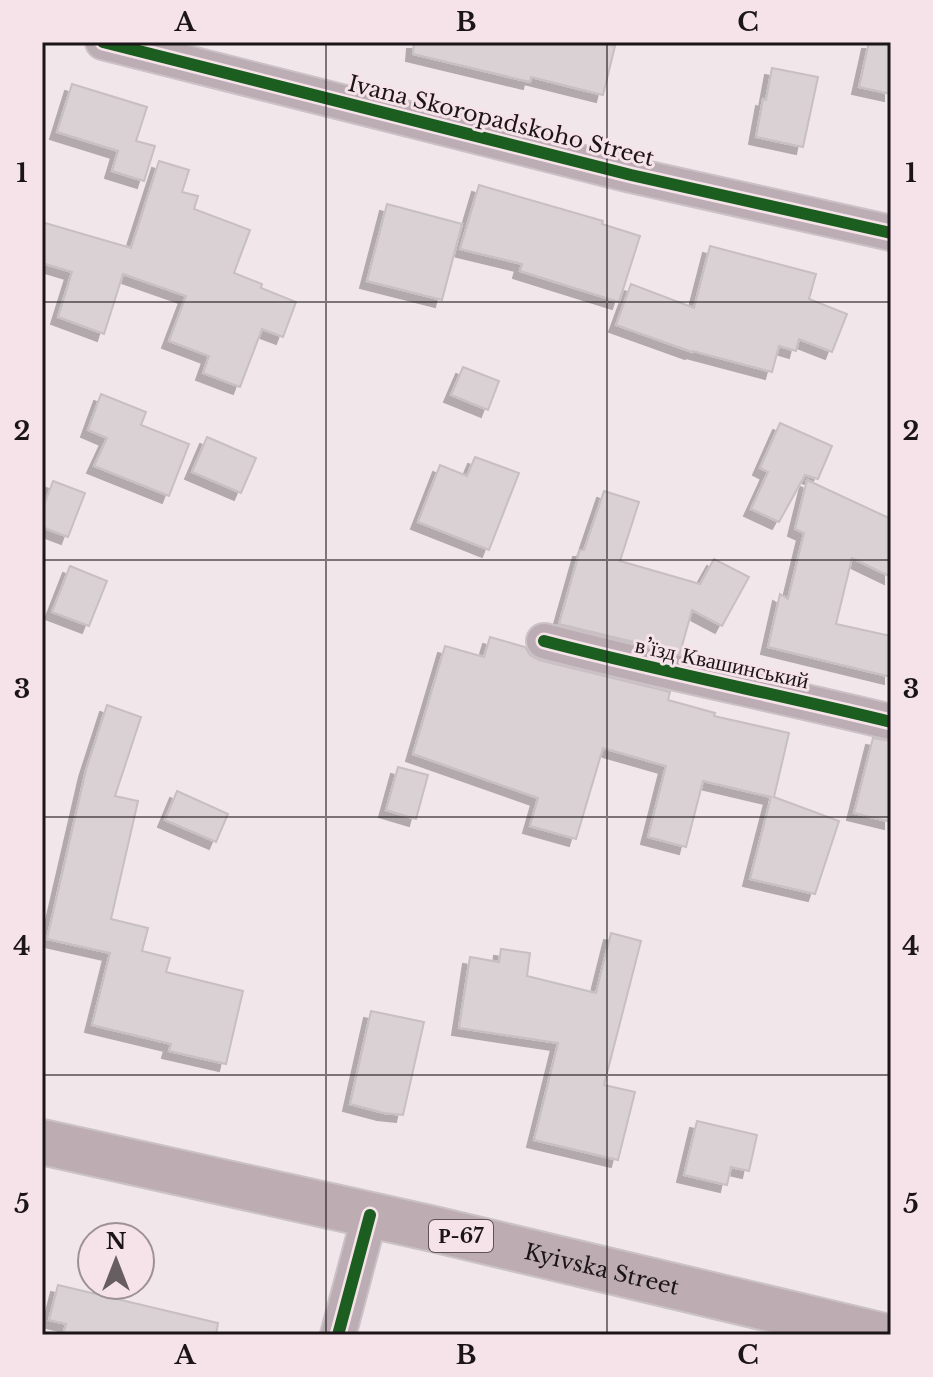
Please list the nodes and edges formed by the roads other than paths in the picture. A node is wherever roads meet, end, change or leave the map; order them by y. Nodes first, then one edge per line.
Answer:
1 (103, 42) edge
2 (891, 233) edge
3 (544, 641) dead end
4 (891, 722) edge
5 (42, 1142) edge
6 (370, 1215) junction
7 (338, 1335) edge
8 (880, 1335) edge

1 - 2 street, Ivana Skoropadskoho Street
3 - 4 street, в’їзд Квашинський
5 - 6 main road, Kyivska Street / Р-67
6 - 7 street
6 - 8 main road, Kyivska Street / Р-67

